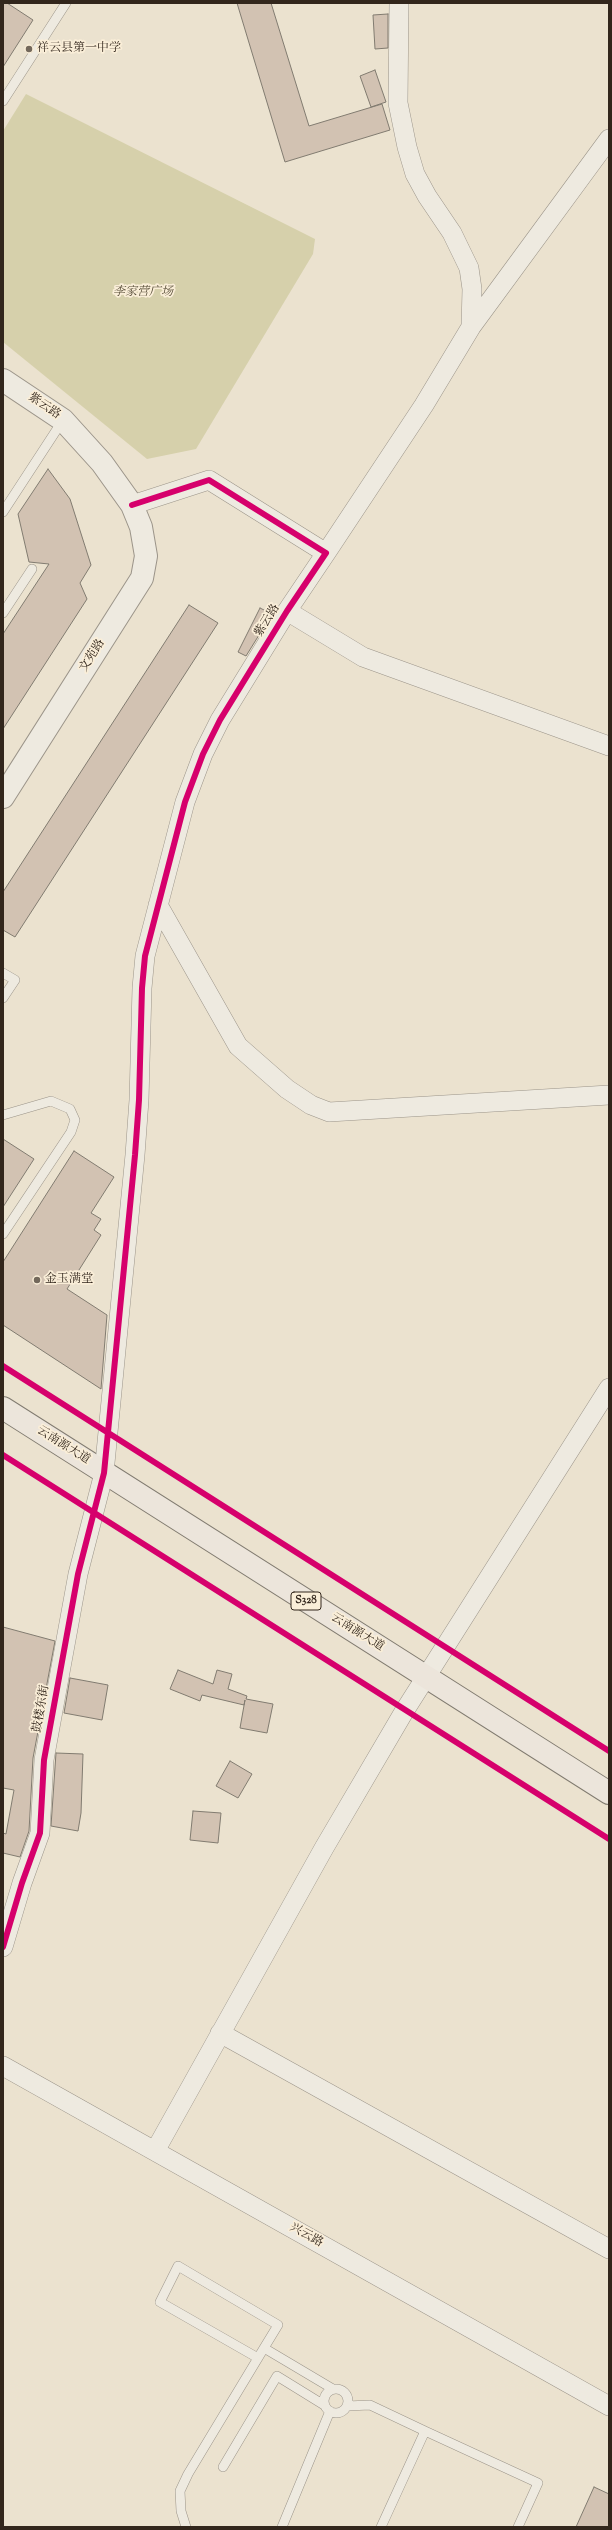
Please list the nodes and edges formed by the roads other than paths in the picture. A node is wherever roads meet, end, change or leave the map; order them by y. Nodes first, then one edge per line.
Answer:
1 (65, 3) edge
2 (399, 3) edge
3 (3, 101) edge
4 (609, 139) edge
5 (471, 327) junction
6 (3, 380) edge
7 (63, 420) junction
8 (132, 505) junction
9 (3, 512) edge
10 (326, 553) junction
11 (32, 569) dead end
12 (287, 611) junction
13 (3, 613) edge
14 (609, 746) edge
15 (3, 797) edge
16 (158, 905) junction
17 (3, 973) edge
18 (3, 998) edge
19 (609, 1095) edge
20 (3, 1115) edge
21 (3, 1234) edge
22 (609, 1388) edge
23 (3, 1408) edge
24 (104, 1473) junction
25 (426, 1677) junction
26 (609, 1793) edge
27 (3, 1947) edge
28 (220, 2033) junction
29 (3, 2066) edge
30 (155, 2151) junction
31 (609, 2249) edge
32 (264, 2348) junction
33 (258, 2358) junction
34 (333, 2389) junction
35 (347, 2406) junction
36 (609, 2406) edge
37 (327, 2408) junction
38 (425, 2432) junction
39 (223, 2467) dead end
40 (186, 2527) edge
41 (282, 2527) edge
42 (381, 2527) edge
43 (518, 2527) edge

1 - 3 lane
2 - 5 street
4 - 5 street, 紫云路
5 - 10 street, 紫云路
6 - 7 street, 紫云路
7 - 8 street, 紫云路
7 - 9 lane
8 - 10 street
8 - 15 street, 文苑路
10 - 12 street, 紫云路
11 - 13 lane
12 - 14 street
12 - 16 street, 紫云路
16 - 19 street
16 - 24 street, 紫云路
17 - 18 lane
20 - 21 lane
22 - 25 street
23 - 24 main road, 云南源大道 / S328
24 - 25 main road, 云南源大道 / S328
24 - 27 street, 鼓楼东街
25 - 26 main road, 云南源大道 / S328
25 - 28 street
28 - 30 street
28 - 31 street
29 - 30 street, 兴云路
30 - 36 street, 兴云路
32 - 33 lane
32 - 33 lane
32 - 34 lane
33 - 40 lane
34 - 35 lane
34 - 37 lane
35 - 37 lane
35 - 38 lane
37 - 39 lane
37 - 41 lane
38 - 42 lane
38 - 43 lane

